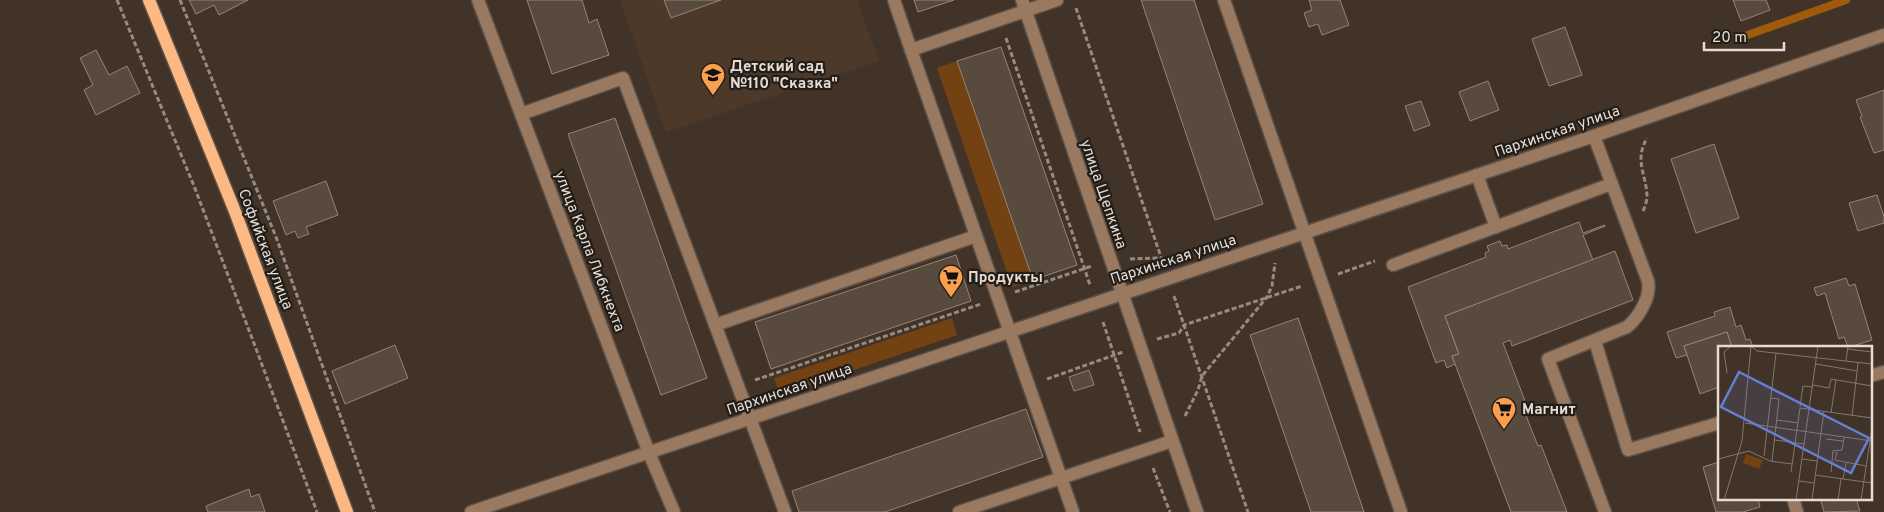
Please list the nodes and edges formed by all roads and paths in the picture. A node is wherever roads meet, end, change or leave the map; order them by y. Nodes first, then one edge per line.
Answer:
1 (117, 0) edge
2 (149, 0) edge
3 (180, 0) edge
4 (478, 0) edge
5 (894, 0) edge
6 (1057, 0) edge
7 (1074, 0) edge
8 (1224, 0) edge
9 (1023, 6) edge
10 (1000, 20) junction
11 (1884, 35) edge
12 (911, 50) junction
13 (1666, 111) junction
14 (521, 114) junction
15 (1594, 136) junction
16 (1477, 175) junction
17 (1611, 184) junction
18 (1496, 226) junction
19 (1304, 233) junction
20 (976, 236) junction
21 (1630, 236) junction
22 (1281, 240) junction
23 (1110, 260) junction
24 (1393, 265) joint
25 (1085, 269) junction
26 (1168, 278) junction
27 (1320, 280) junction
28 (1121, 294) junction
29 (1267, 297) junction
30 (997, 298) junction
31 (1096, 302) junction
32 (715, 325) junction
33 (1184, 325) junction
34 (1008, 332) junction
35 (1596, 341) junction
36 (1139, 345) junction
37 (1114, 355) junction
38 (1202, 376) junction
39 (1030, 385) junction
40 (738, 386) junction
41 (750, 419) junction
42 (1718, 423) edge
43 (1172, 441) junction
44 (1146, 450) junction
45 (649, 453) junction
46 (1061, 477) junction
47 (317, 512) edge
48 (347, 512) edge
49 (376, 512) edge
50 (471, 512) edge
51 (674, 512) edge
52 (785, 512) edge
53 (959, 512) edge
54 (1073, 512) edge
55 (1170, 512) edge
56 (1197, 512) edge
57 (1248, 512) edge
58 (1401, 512) edge
59 (1605, 512) edge

1 - 47 path
2 - 48 main road, Софийская улица
3 - 49 path
4 - 14 street, улица Карла Либкнехта
5 - 12 street
6 - 9 street
7 - 26 path
8 - 19 street
9 - 10 street
9 - 23 street, улица Щепкина
10 - 12 street
10 - 25 path
11 - 13 street, Пархинская улица
12 - 20 street
13 - 15 street, Пархинская улица
13 - 21 path
14 - 32 street
14 - 45 street, улица Карла Либкнехта
15 - 16 street, Пархинская улица
15 - 17 street
16 - 18 street
16 - 19 street, Пархинская улица
17 - 18 street
17 - 21 street
18 - 24 street
19 - 22 street, Пархинская улица
19 - 27 street
20 - 30 street
20 - 32 street
21 - 35 street
22 - 26 street, Пархинская улица
22 - 29 path
23 - 25 path
23 - 28 street, улица Щепкина
24 - 27 path
25 - 30 path
25 - 31 path
26 - 28 street, Пархинская улица
26 - 33 path
27 - 29 path
27 - 58 street
28 - 31 street, Пархинская улица
28 - 36 street, улица Щепкина
29 - 33 path
29 - 38 path
30 - 34 street
30 - 40 path
31 - 34 street, Пархинская улица
31 - 37 path
32 - 40 street
33 - 36 path
33 - 38 path
34 - 39 street
34 - 41 street, Пархинская улица
35 - 42 street
35 - 59 street
36 - 37 path
36 - 43 street, улица Щепкина
37 - 39 path
37 - 44 path
38 - 43 path
38 - 57 path
39 - 46 street
40 - 41 street
41 - 45 street, Пархинская улица
41 - 52 street
43 - 44 street
43 - 56 street, улица Щепкина
44 - 46 street
44 - 55 path
45 - 50 street, Пархинская улица
45 - 51 street, улица Карла Либкнехта
46 - 53 street
46 - 54 street

